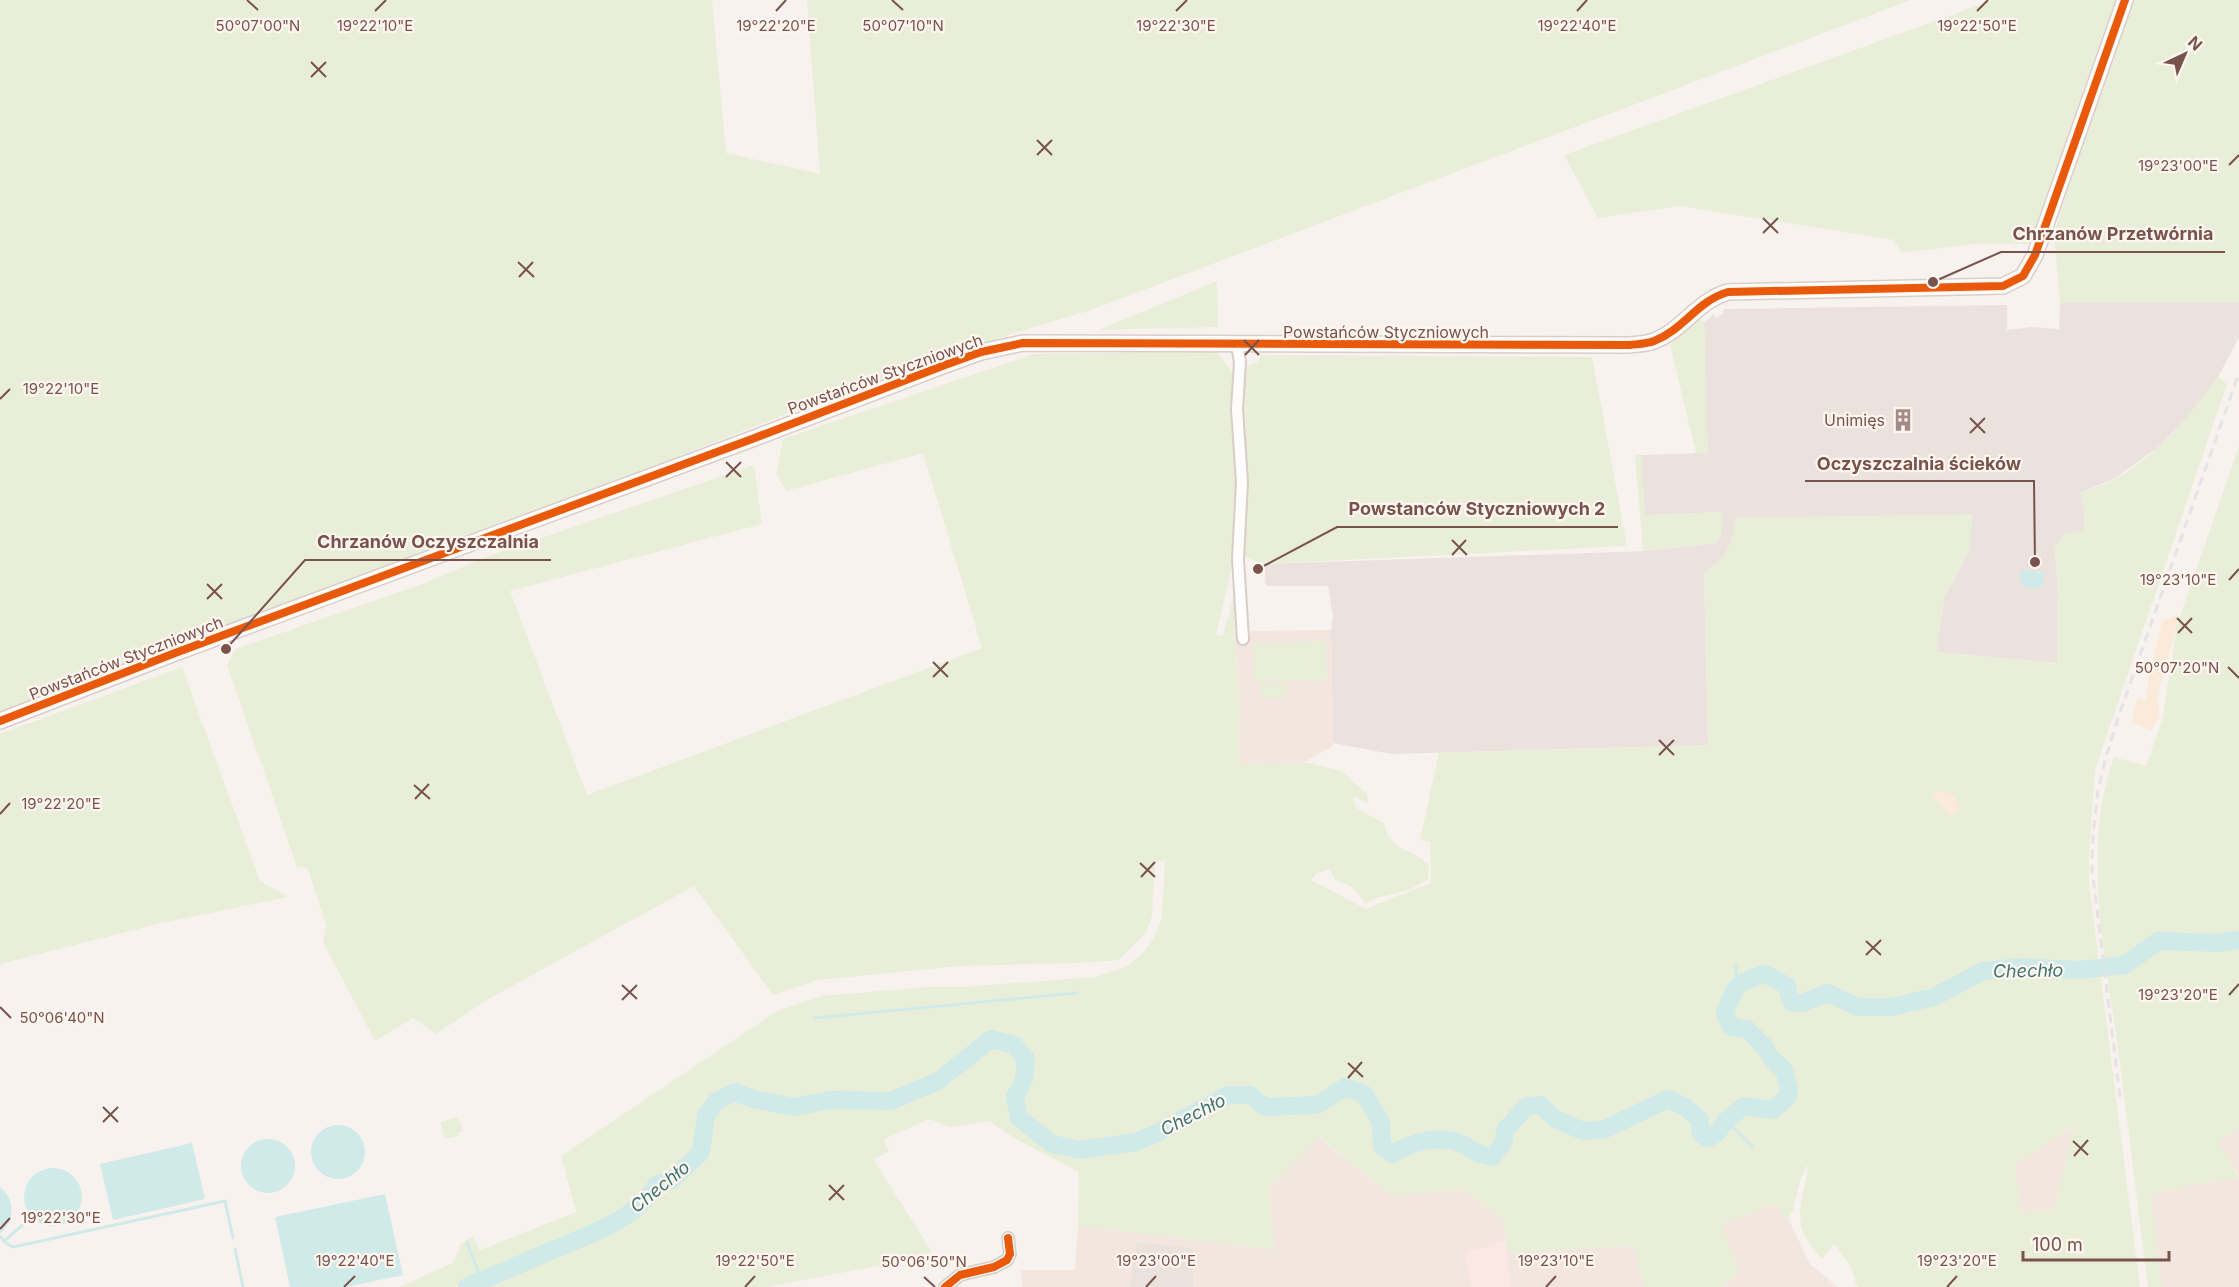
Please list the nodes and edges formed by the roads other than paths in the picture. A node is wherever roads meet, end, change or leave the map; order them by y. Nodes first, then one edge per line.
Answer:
1 (2125, 0) edge
2 (1237, 345) junction
3 (1243, 639) dead end
4 (0, 721) edge
5 (1008, 1238) dead end
6 (945, 1287) edge

1 - 2 street, Powstańców Styczniowych
2 - 3 street
2 - 4 street, Powstańców Styczniowych
5 - 6 street

